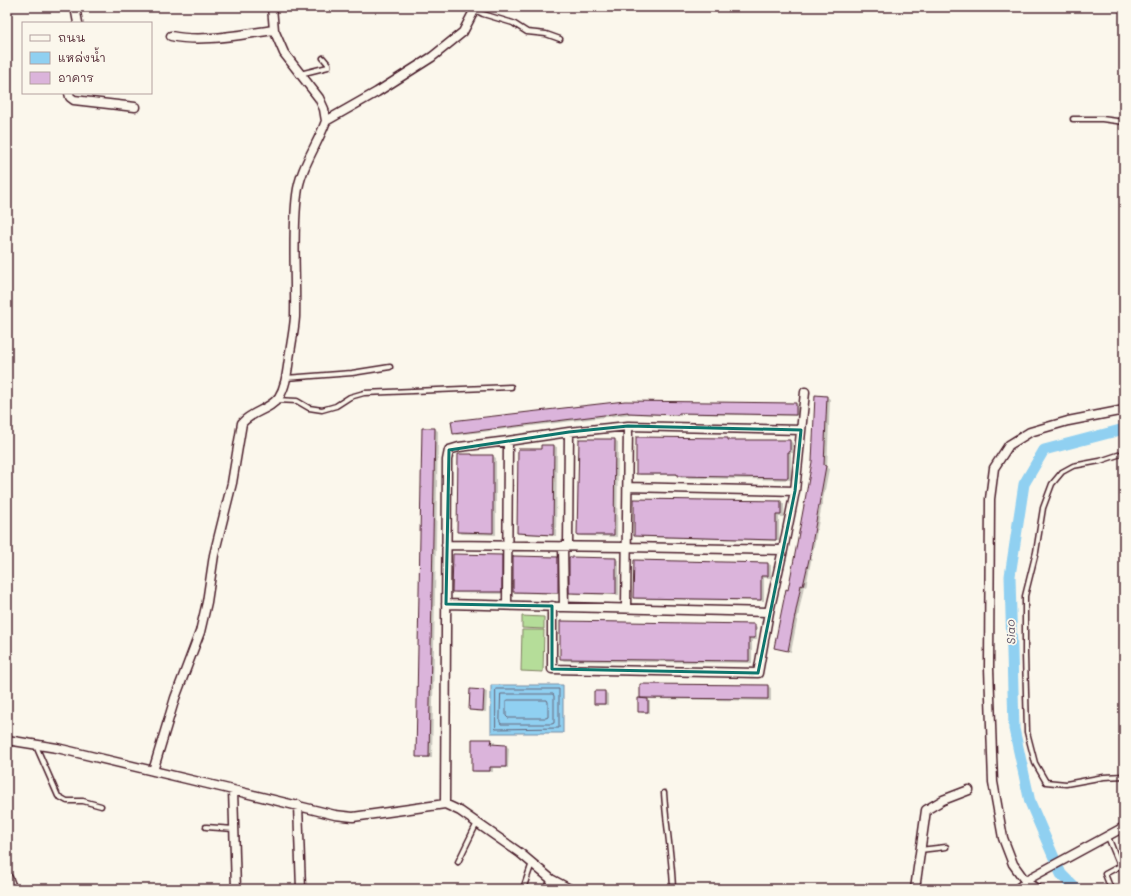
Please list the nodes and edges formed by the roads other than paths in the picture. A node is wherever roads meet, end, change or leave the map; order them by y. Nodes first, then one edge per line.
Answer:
1 (75, 7) edge
2 (272, 7) edge
3 (475, 8) edge
4 (78, 22) edge
5 (274, 30) junction
6 (171, 36) dead end
7 (560, 38) dead end
8 (323, 58) dead end
9 (300, 74) junction
10 (69, 94) edge
11 (135, 108) dead end
12 (1073, 119) dead end
13 (326, 121) junction
14 (1124, 122) edge
15 (390, 367) dead end
16 (286, 378) junction
17 (510, 387) dead end
18 (805, 392) dead end
19 (276, 400) junction
20 (1124, 410) edge
21 (628, 426) junction
22 (801, 430) junction
23 (569, 432) junction
24 (508, 441) junction
25 (1124, 453) edge
26 (628, 487) junction
27 (795, 491) junction
28 (446, 545) junction
29 (508, 546) junction
30 (566, 546) junction
31 (627, 547) junction
32 (783, 550) junction
33 (446, 604) junction
34 (507, 605) junction
35 (552, 606) junction
36 (564, 607) junction
37 (626, 608) junction
38 (769, 612) junction
39 (7, 740) edge
40 (35, 744) junction
41 (153, 771) junction
42 (1124, 776) edge
43 (233, 790) junction
44 (969, 790) dead end
45 (664, 793) dead end
46 (445, 804) junction
47 (298, 805) junction
48 (101, 806) dead end
49 (477, 822) junction
50 (206, 826) dead end
51 (1124, 827) edge
52 (234, 829) junction
53 (1108, 837) junction
54 (946, 848) dead end
55 (920, 850) junction
56 (458, 862) dead end
57 (532, 863) junction
58 (7, 879) edge
59 (551, 879) junction
60 (1029, 880) junction
61 (11, 889) edge
62 (236, 889) edge
63 (301, 889) edge
64 (523, 889) edge
65 (546, 889) edge
66 (570, 889) edge
67 (673, 889) edge
68 (915, 889) edge
69 (1018, 889) edge
70 (1037, 889) edge
71 (1111, 889) edge

1 - 4 street
2 - 5 street
3 - 7 lane
3 - 13 street
5 - 6 street
5 - 9 street
8 - 9 lane
9 - 13 street
10 - 11 street
12 - 14 lane
13 - 16 street
15 - 16 lane
16 - 19 street
17 - 19 lane
18 - 22 street
19 - 41 street
20 - 60 street
21 - 22 street
21 - 23 street
21 - 26 street
22 - 27 street
23 - 24 street
23 - 30 street
24 - 28 street
24 - 29 street
25 - 42 lane
26 - 27 street
26 - 31 street
27 - 32 street
28 - 29 street
28 - 33 street
29 - 30 street
29 - 34 street
30 - 31 street
30 - 36 street
31 - 32 street
31 - 37 street
32 - 38 street
33 - 34 street
33 - 46 street
34 - 35 street
35 - 36 street
35 - 38 street
36 - 37 street
37 - 38 street
39 - 40 street
40 - 41 street
40 - 48 lane
41 - 43 street
43 - 47 street
43 - 52 street
44 - 55 street
45 - 67 lane
46 - 47 street
46 - 49 street
47 - 63 street
49 - 56 lane
49 - 57 street
50 - 52 lane
51 - 53 street
52 - 62 street
53 - 60 street
53 - 71 lane
54 - 55 lane
55 - 68 street
57 - 59 street
57 - 64 lane
58 - 61 main road
59 - 65 lane
59 - 66 street
60 - 69 street
60 - 70 street

